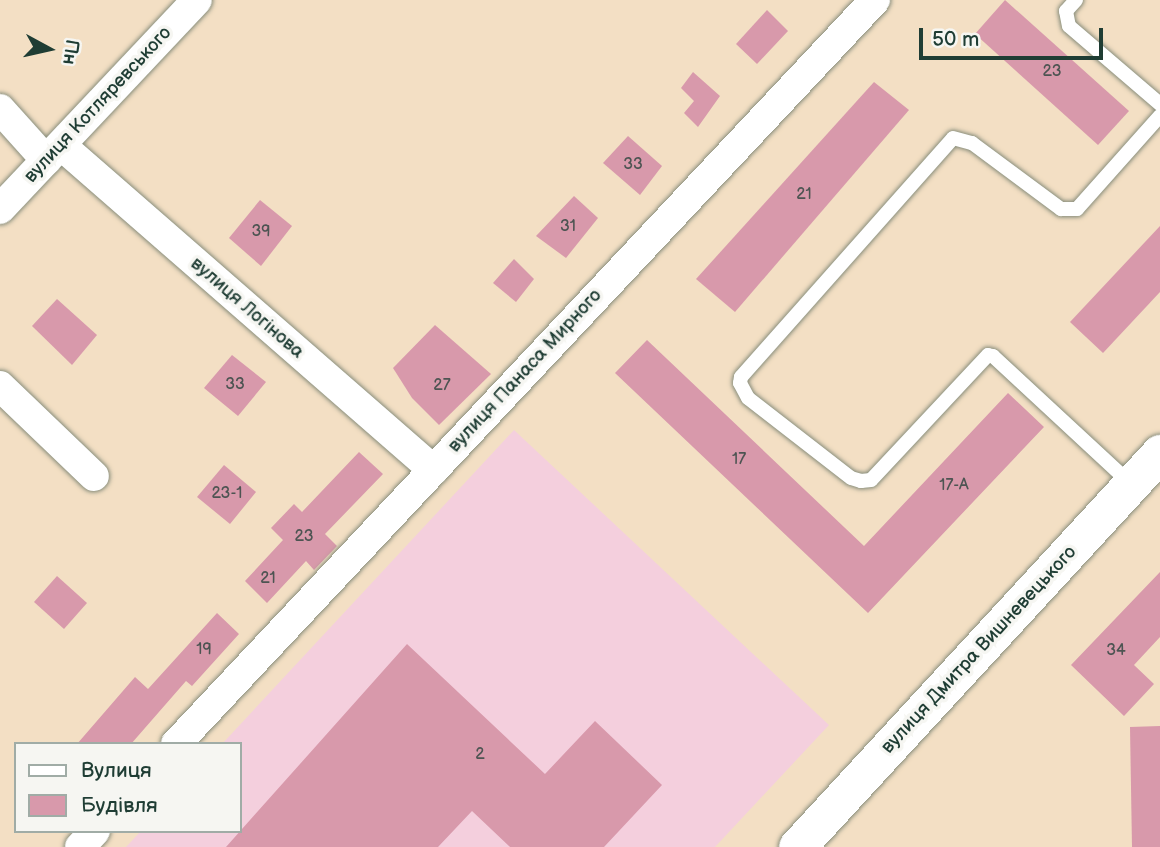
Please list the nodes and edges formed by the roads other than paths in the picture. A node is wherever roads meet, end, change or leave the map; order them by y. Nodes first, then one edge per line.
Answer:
1 (197, 0) edge
2 (875, 0) edge
3 (1076, 0) edge
4 (1160, 104) edge
5 (0, 108) edge
6 (1160, 116) edge
7 (54, 153) junction
8 (0, 209) edge
9 (0, 386) edge
10 (1160, 453) edge
11 (433, 470) junction
12 (94, 476) dead end
13 (1131, 484) junction
14 (178, 742) edge
15 (92, 833) edge
16 (80, 847) edge
17 (797, 847) edge

1 - 7 street, вулиця Котляревського
2 - 11 street, вулиця Панаса Мирного
3 - 4 lane
5 - 7 street, вулиця Логінова
6 - 13 lane
7 - 8 street, вулиця Котляревського
7 - 11 street, вулиця Логінова
9 - 12 street
10 - 13 street, вулиця Дмитра Вишневецького
11 - 14 street, вулиця Панаса Мирного
13 - 17 street, вулиця Дмитра Вишневецького
15 - 16 street

